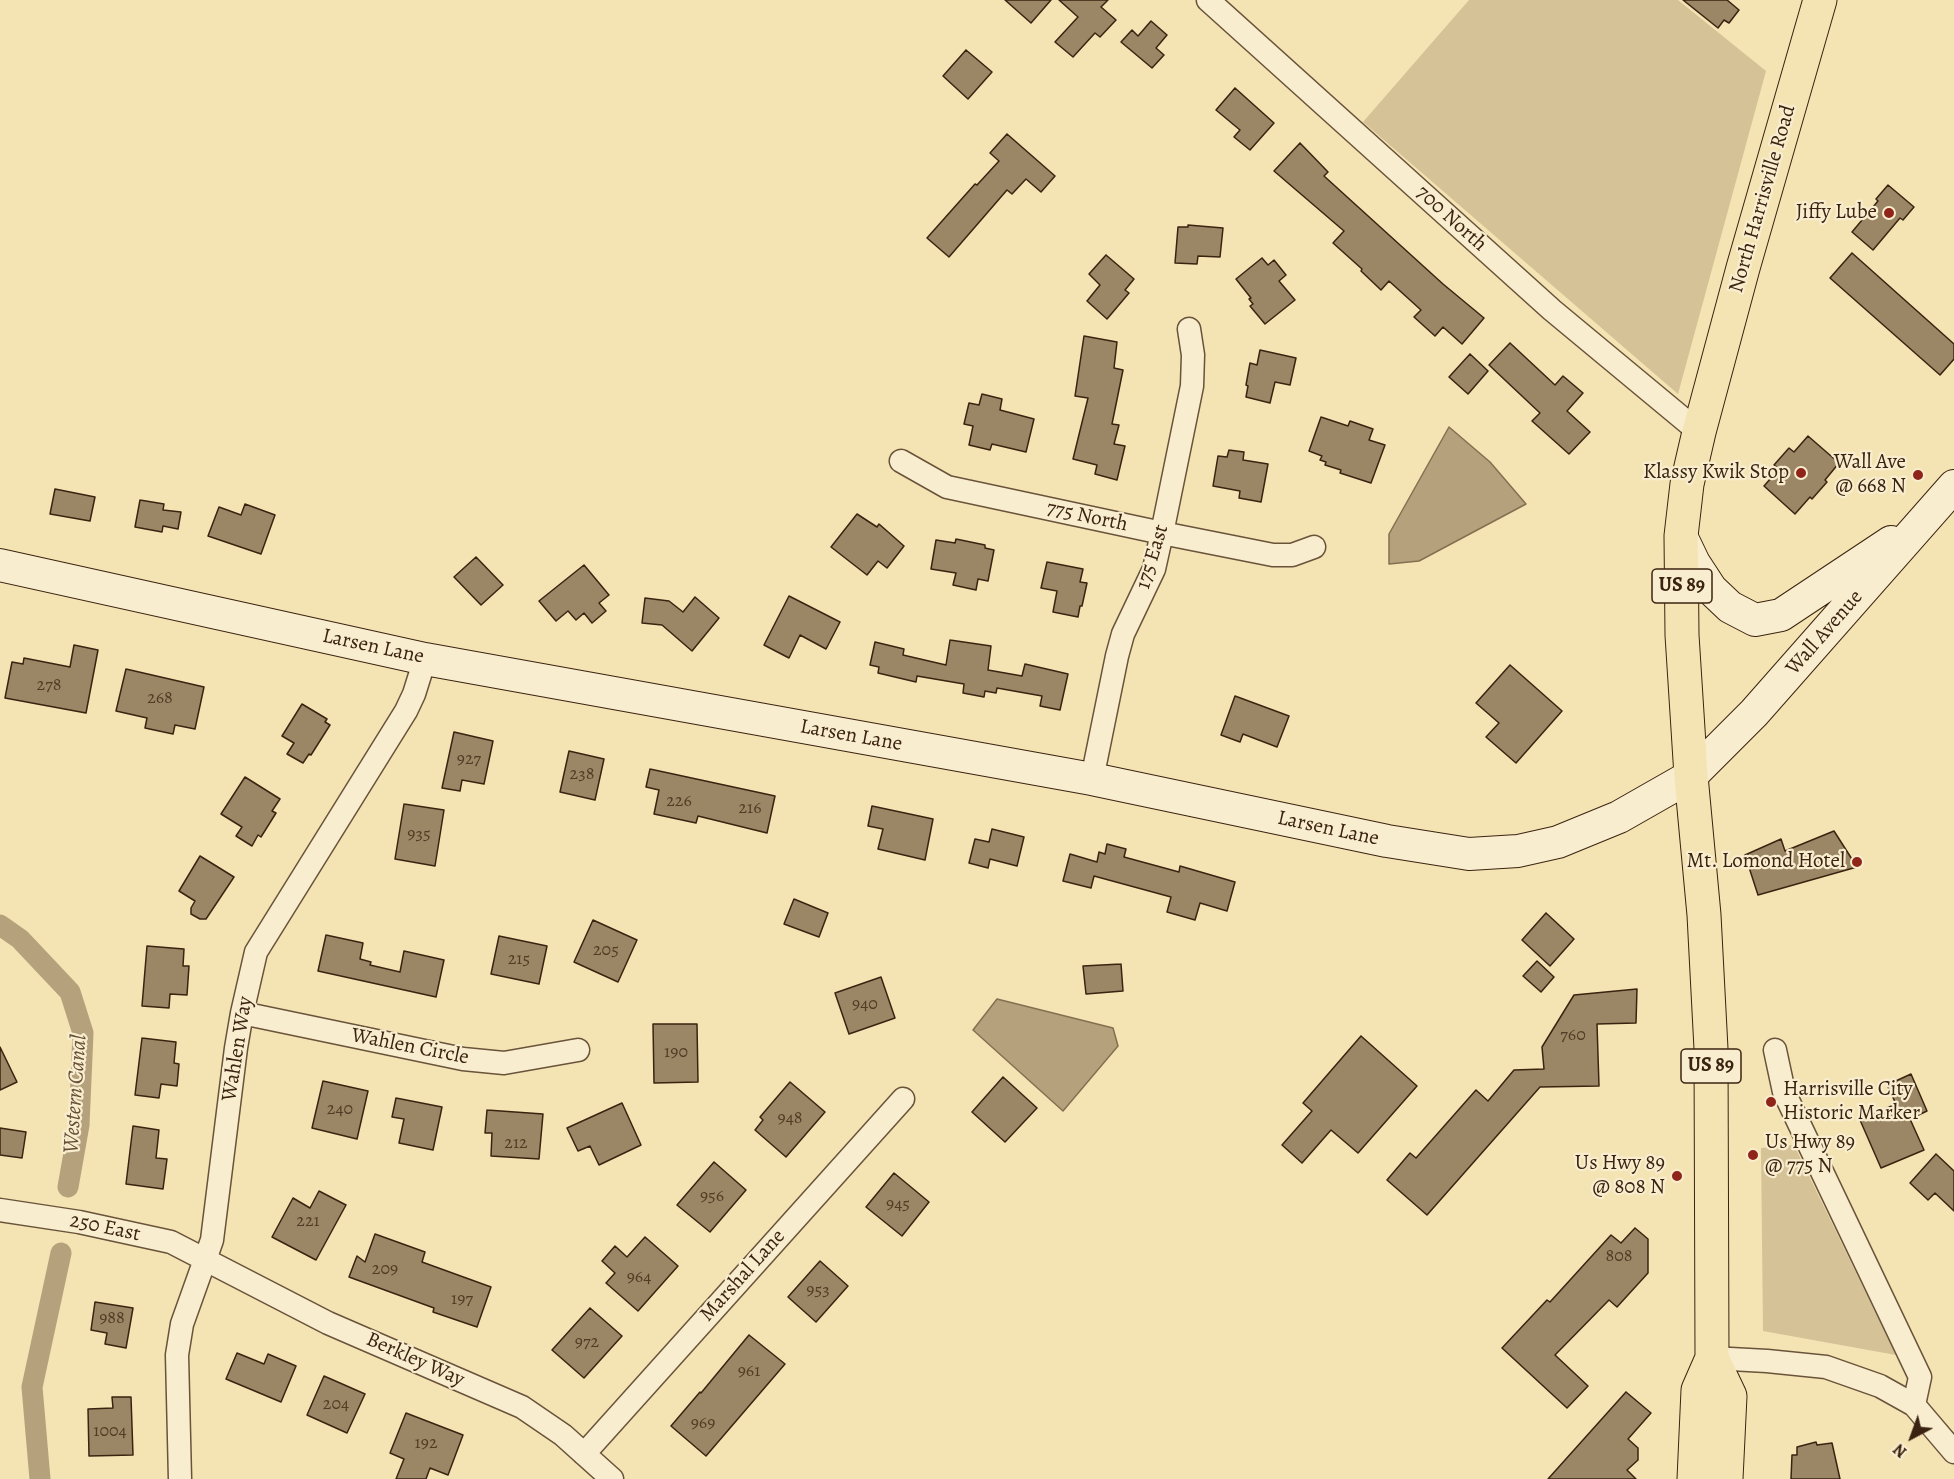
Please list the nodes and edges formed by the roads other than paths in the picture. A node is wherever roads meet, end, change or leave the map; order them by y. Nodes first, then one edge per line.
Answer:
1 (1208, 0) edge
2 (1820, 0) edge
3 (1189, 329) dead end
4 (1699, 432) junction
5 (901, 461) dead end
6 (1954, 486) edge
7 (1924, 520) junction
8 (1162, 533) junction
9 (1681, 536) junction
10 (1314, 547) dead end
11 (0, 565) edge
12 (425, 659) junction
13 (1691, 776) junction
14 (1092, 779) junction
15 (242, 1013) junction
16 (578, 1050) dead end
17 (1775, 1050) dead end
18 (903, 1099) dead end
19 (0, 1210) edge
20 (206, 1260) junction
21 (1712, 1358) junction
22 (1914, 1405) junction
23 (1954, 1452) edge
24 (584, 1454) junction
25 (180, 1479) edge
26 (612, 1479) edge
27 (1694, 1479) edge
28 (1726, 1479) edge

1 - 4 street, 700 North
2 - 4 main road, North Harrisville Road / US 89
3 - 8 street, 175 East
4 - 9 main road, US 89
5 - 8 street, 775 North
6 - 7 main road, Wall Avenue
7 - 9 main road
7 - 13 main road, Wall Avenue
8 - 10 street, 775 North
8 - 14 street, 175 East
9 - 13 main road, US 89
11 - 12 main road, Larsen Lane
12 - 14 main road, Larsen Lane
12 - 15 street, Wahlen Way
13 - 14 main road, Larsen Lane
13 - 21 main road, US 89
15 - 16 street, Wahlen Circle
15 - 20 street, Wahlen Way
17 - 22 street
18 - 24 street, Marshal Lane
19 - 20 street, 250 East
20 - 24 street, Berkley Way
20 - 25 street, Wahlen Way
21 - 22 street
21 - 27 main road, US 89
21 - 28 main road, US 89
22 - 23 street
24 - 26 street, Berkley Way

